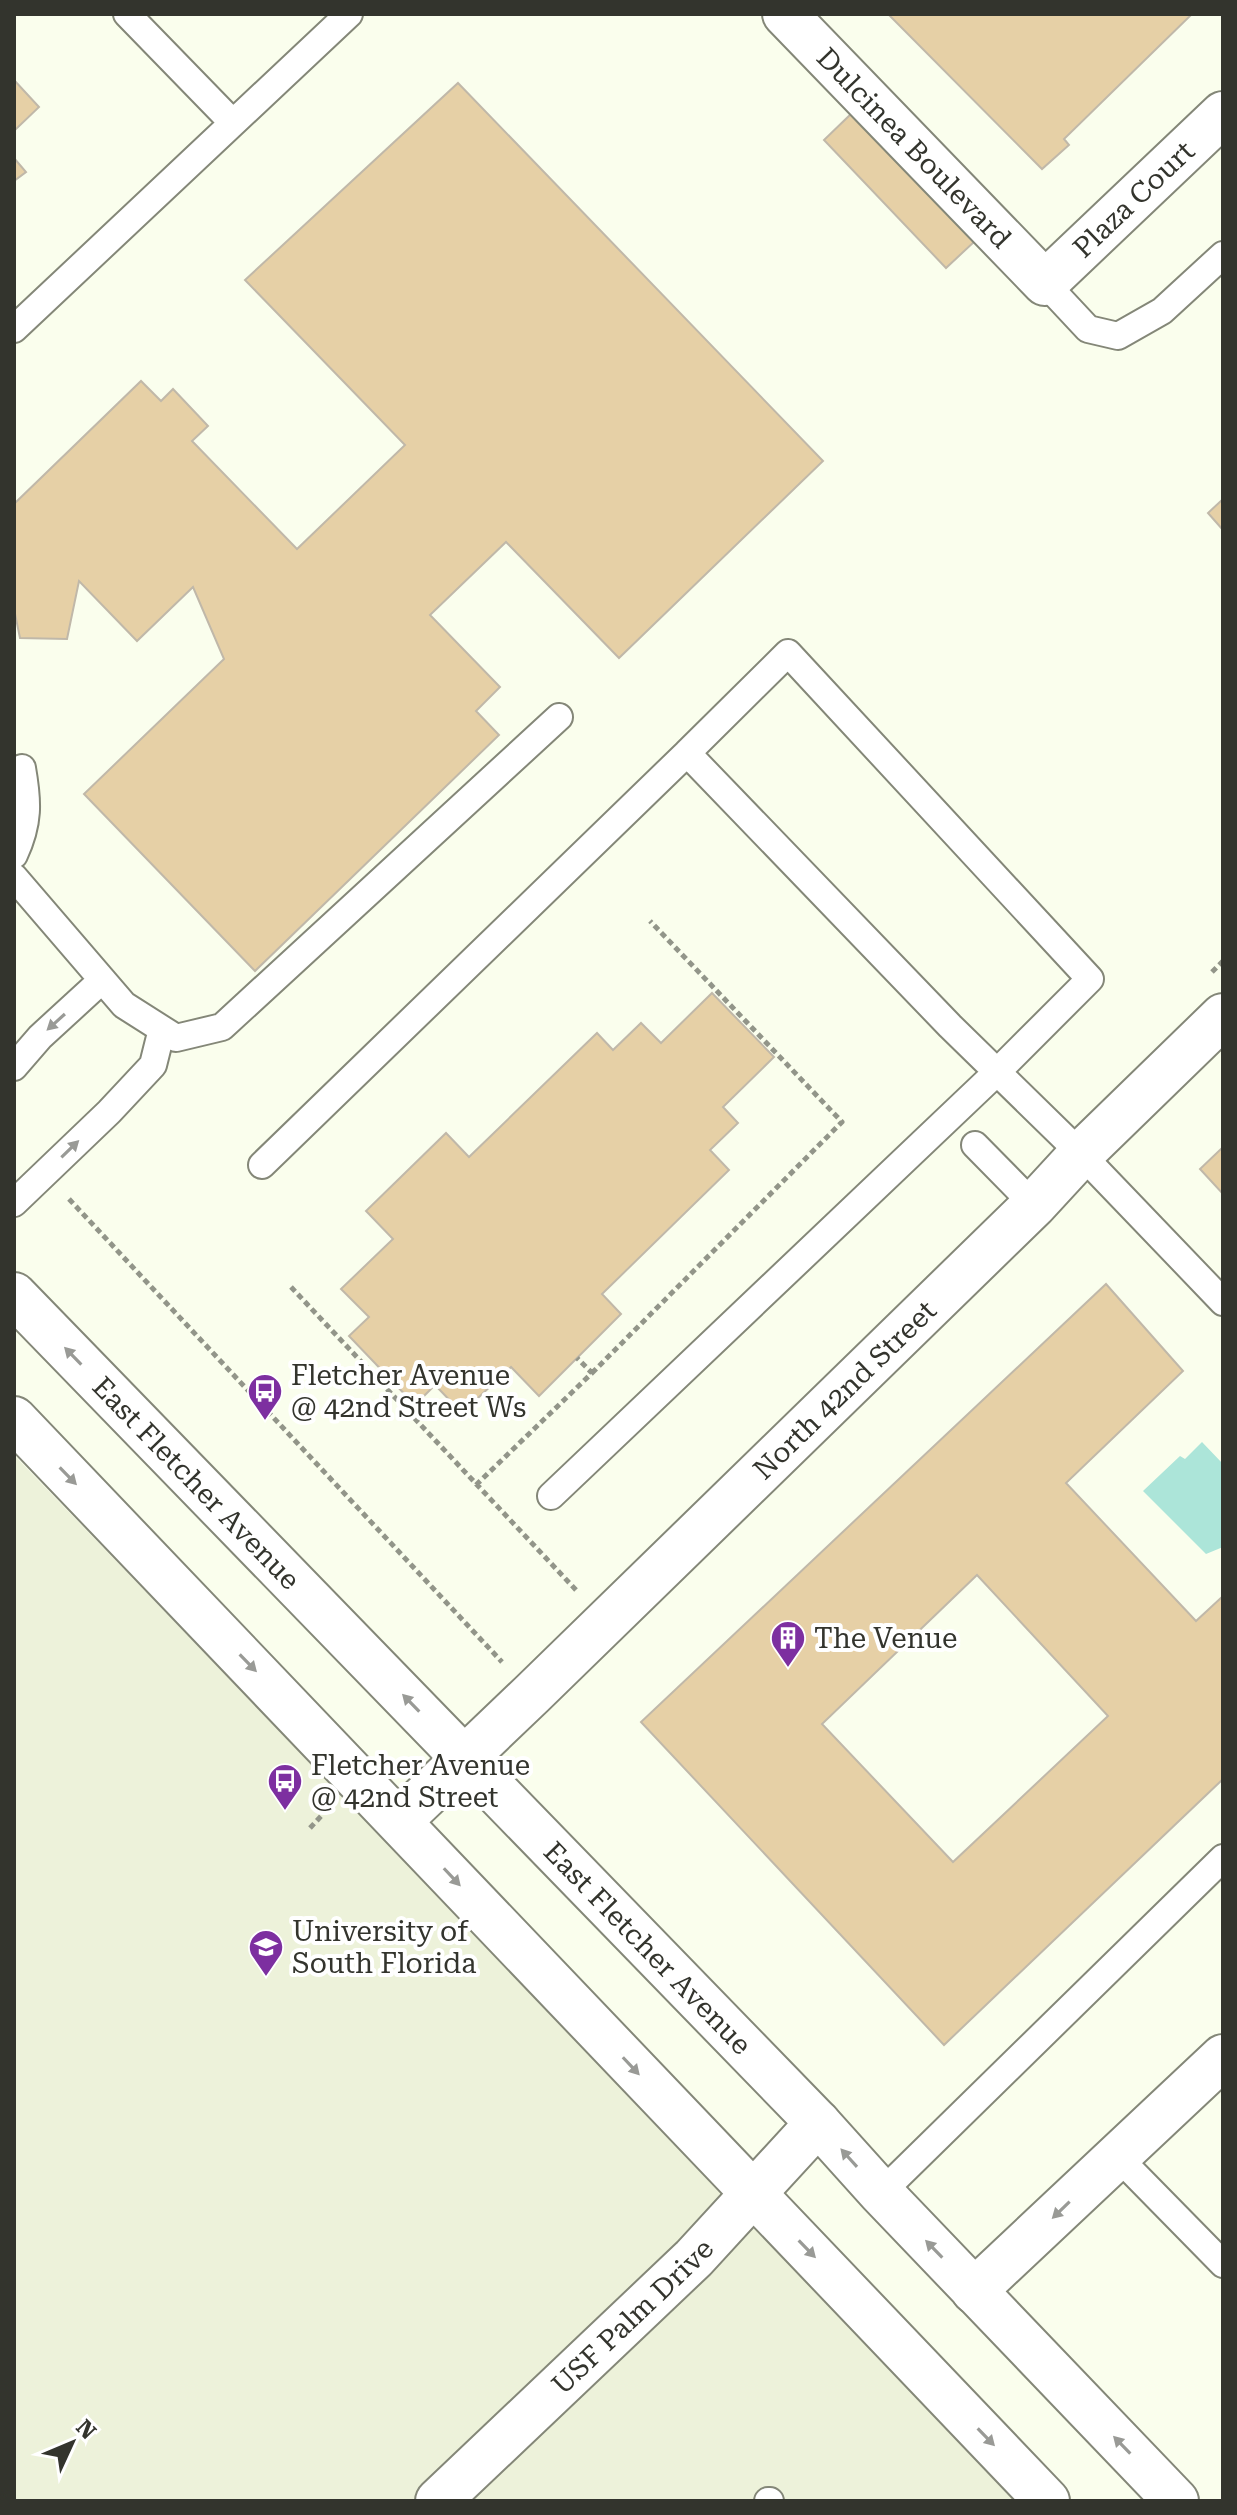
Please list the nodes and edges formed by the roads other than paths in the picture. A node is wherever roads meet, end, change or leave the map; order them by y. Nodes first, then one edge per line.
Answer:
1 (127, 14) edge
2 (349, 14) edge
3 (785, 14) edge
4 (1223, 114) edge
5 (233, 123) junction
6 (1223, 255) edge
7 (1045, 283) junction
8 (14, 329) edge
9 (559, 717) dead end
10 (687, 753) junction
11 (22, 768) dead end
12 (14, 855) edge
13 (14, 877) edge
14 (101, 981) junction
15 (1223, 1016) edge
16 (162, 1029) junction
17 (14, 1067) edge
18 (997, 1072) junction
19 (975, 1145) dead end
20 (1081, 1154) junction
21 (262, 1165) dead end
22 (14, 1203) edge
23 (1034, 1205) junction
24 (14, 1295) edge
25 (1223, 1302) edge
26 (14, 1419) edge
27 (551, 1496) dead end
28 (463, 1761) junction
29 (399, 1821) junction
30 (1223, 1858) edge
31 (1223, 2057) edge
32 (818, 2123) junction
33 (1117, 2156) junction
34 (881, 2193) junction
35 (752, 2194) junction
36 (1223, 2264) edge
37 (974, 2291) junction
38 (1016, 2469) junction
39 (438, 2501) edge
40 (1047, 2501) edge
41 (1069, 2501) edge
42 (1176, 2501) edge

1 - 5 lane
2 - 5 lane
3 - 7 main road, Dulcinea Boulevard
4 - 7 main road, Plaza Court
5 - 8 lane
6 - 7 lane
9 - 16 lane
10 - 18 lane
10 - 18 lane
10 - 21 lane
11 - 12 lane
13 - 14 lane
14 - 16 lane
14 -> 17 lane
15 - 20 main road, North 42nd Street
22 -> 16 lane
18 - 20 lane
18 - 27 lane
19 - 23 lane
20 - 23 main road, North 42nd Street
20 - 25 lane
23 - 28 main road, North 42nd Street
28 -> 24 main road, East Fletcher Avenue
26 -> 29 main road
28 - 29 main road, North 42nd Street
28 - 32 main road, East Fletcher Avenue
29 -> 35 main road
30 - 34 lane
31 - 33 main road
34 -> 32 main road, East Fletcher Avenue
32 - 35 main road, USF Palm Drive
33 - 36 lane
33 -> 37 main road
37 -> 34 main road, East Fletcher Avenue
35 -> 38 main road
35 - 39 main road, USF Palm Drive
42 -> 37 main road, East Fletcher Avenue
38 - 40 main road
38 - 41 main road

